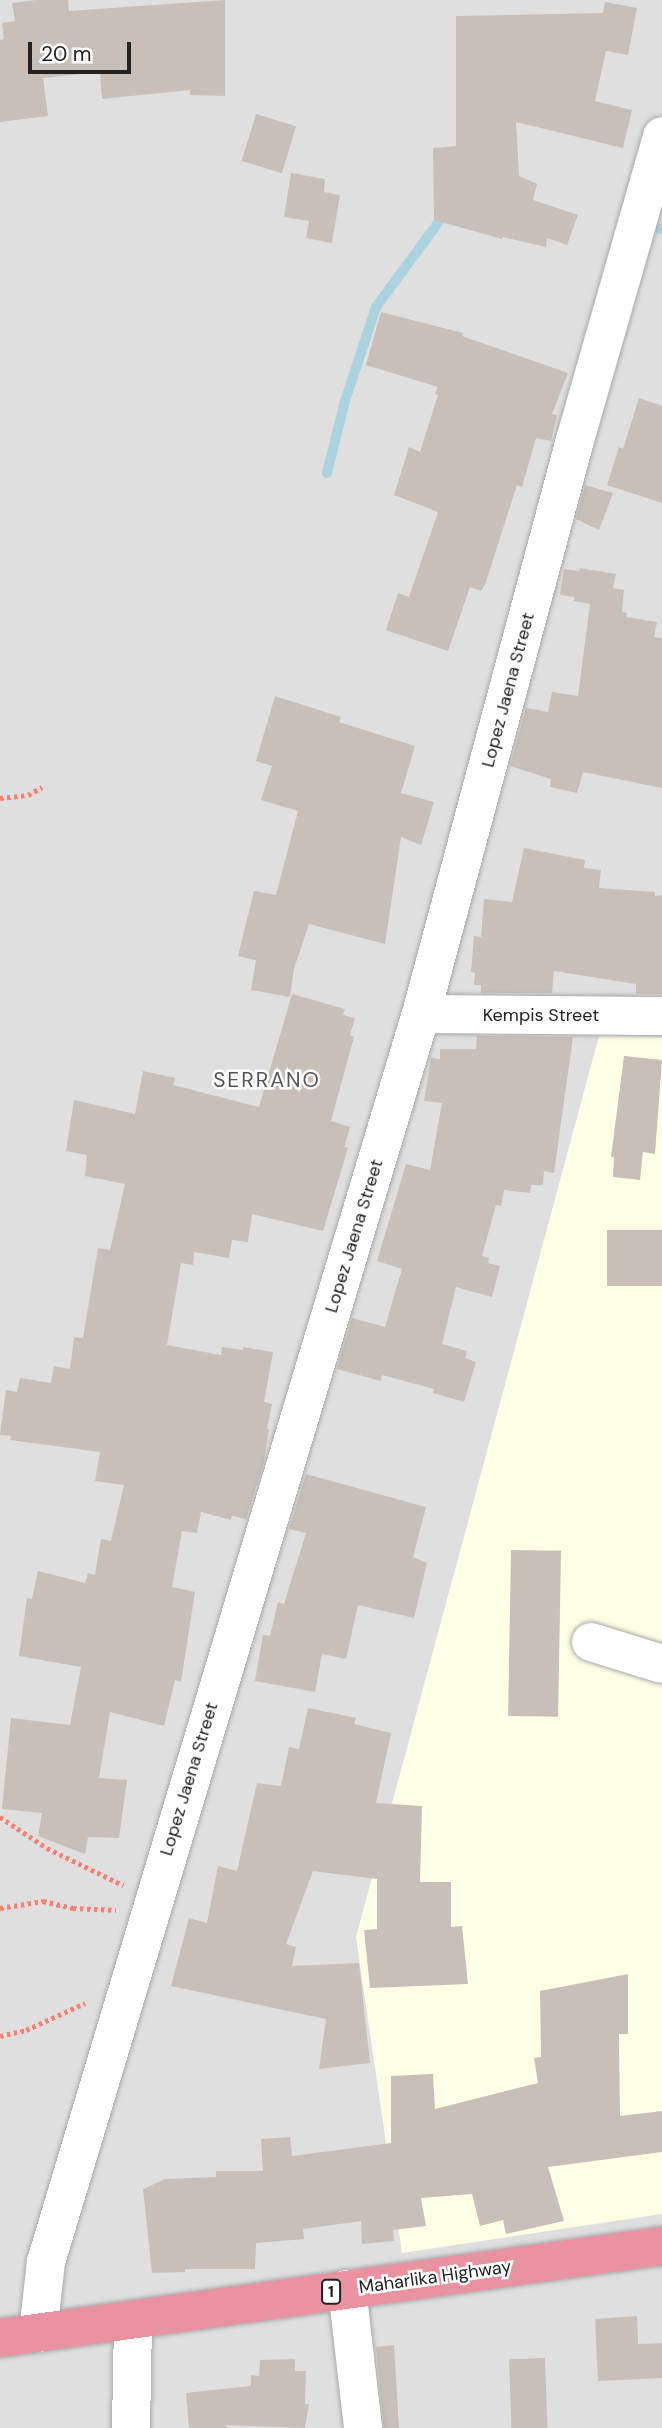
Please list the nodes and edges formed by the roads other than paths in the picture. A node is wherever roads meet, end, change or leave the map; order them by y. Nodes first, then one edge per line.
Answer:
1 (662, 136) edge
2 (421, 1014) junction
3 (662, 1016) edge
4 (591, 1642) dead end
5 (662, 1664) edge
6 (662, 2246) edge
7 (347, 2290) junction
8 (133, 2320) junction
9 (38, 2333) junction
10 (0, 2338) edge
11 (131, 2428) edge
12 (363, 2428) edge

1 - 2 street, Lopez Jaena Street
2 - 3 street, Kempis Street
2 - 9 street, Lopez Jaena Street
4 - 5 street
6 - 7 highway, Maharlika Highway / 1
7 - 8 highway, Maharlika Highway / 1
7 - 12 street
8 - 9 highway, Maharlika Highway / 1
8 - 11 street
9 - 10 highway, Maharlika Highway / 1

